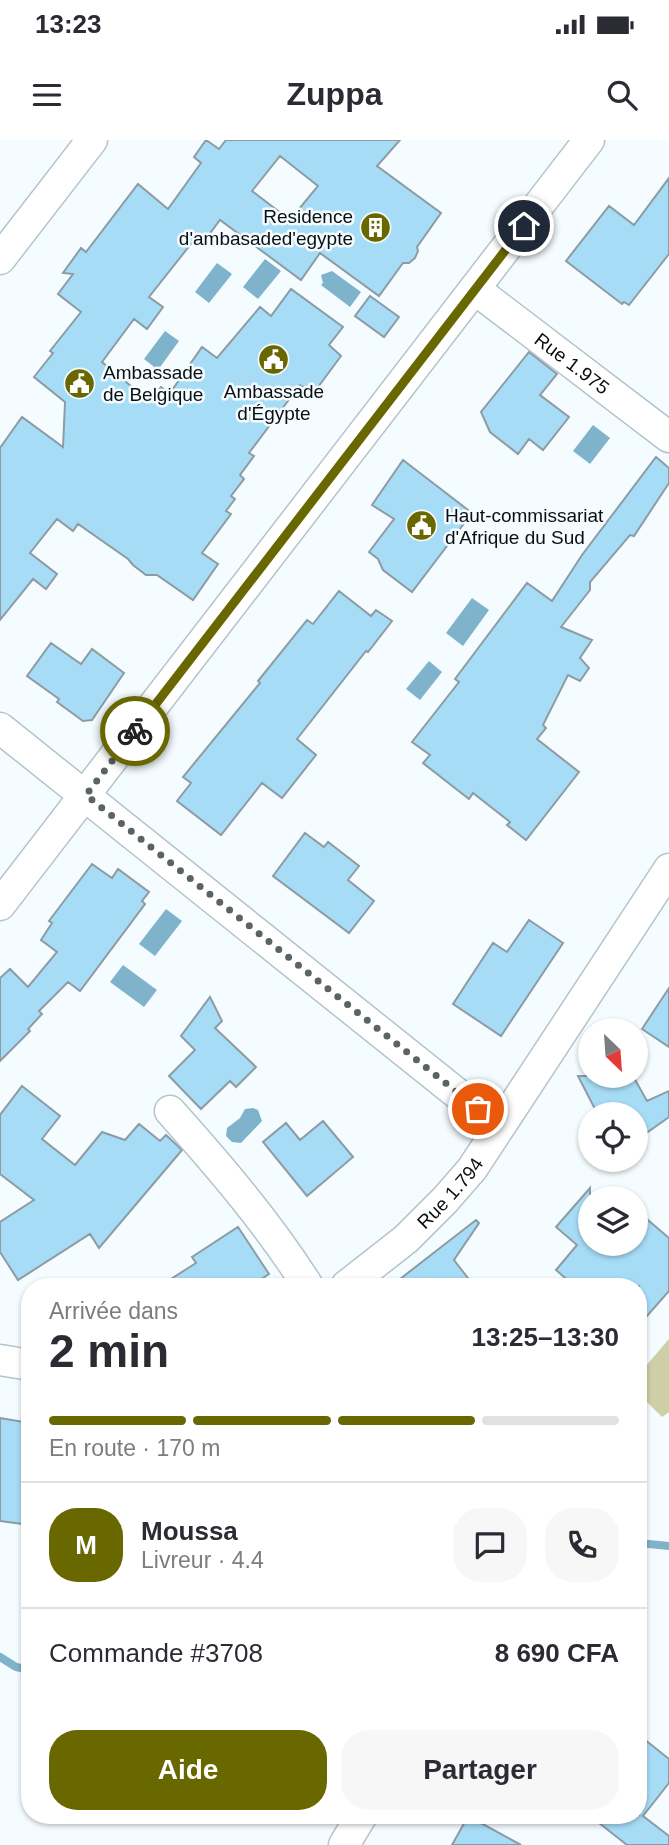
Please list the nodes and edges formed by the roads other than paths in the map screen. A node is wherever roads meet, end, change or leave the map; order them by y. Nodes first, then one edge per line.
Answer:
1 (92, 140) edge
2 (589, 140) edge
3 (0, 259) edge
4 (475, 290) junction
5 (669, 437) edge
6 (0, 728) edge
7 (86, 795) junction
8 (669, 869) edge
9 (0, 905) edge
10 (170, 1111) dead end
11 (499, 1127) junction
12 (303, 1278) edge
13 (356, 1278) edge
14 (0, 1360) edge
15 (21, 1364) edge
16 (357, 1824) edge
17 (344, 1845) edge

1 - 3 street
2 - 4 street
4 - 5 street, Rue 1.975
4 - 7 street
6 - 7 street
7 - 9 street
7 - 11 street
8 - 11 street, Rue 1.794
10 - 12 street
11 - 13 street, Rue 1.794
14 - 15 street
16 - 17 street

